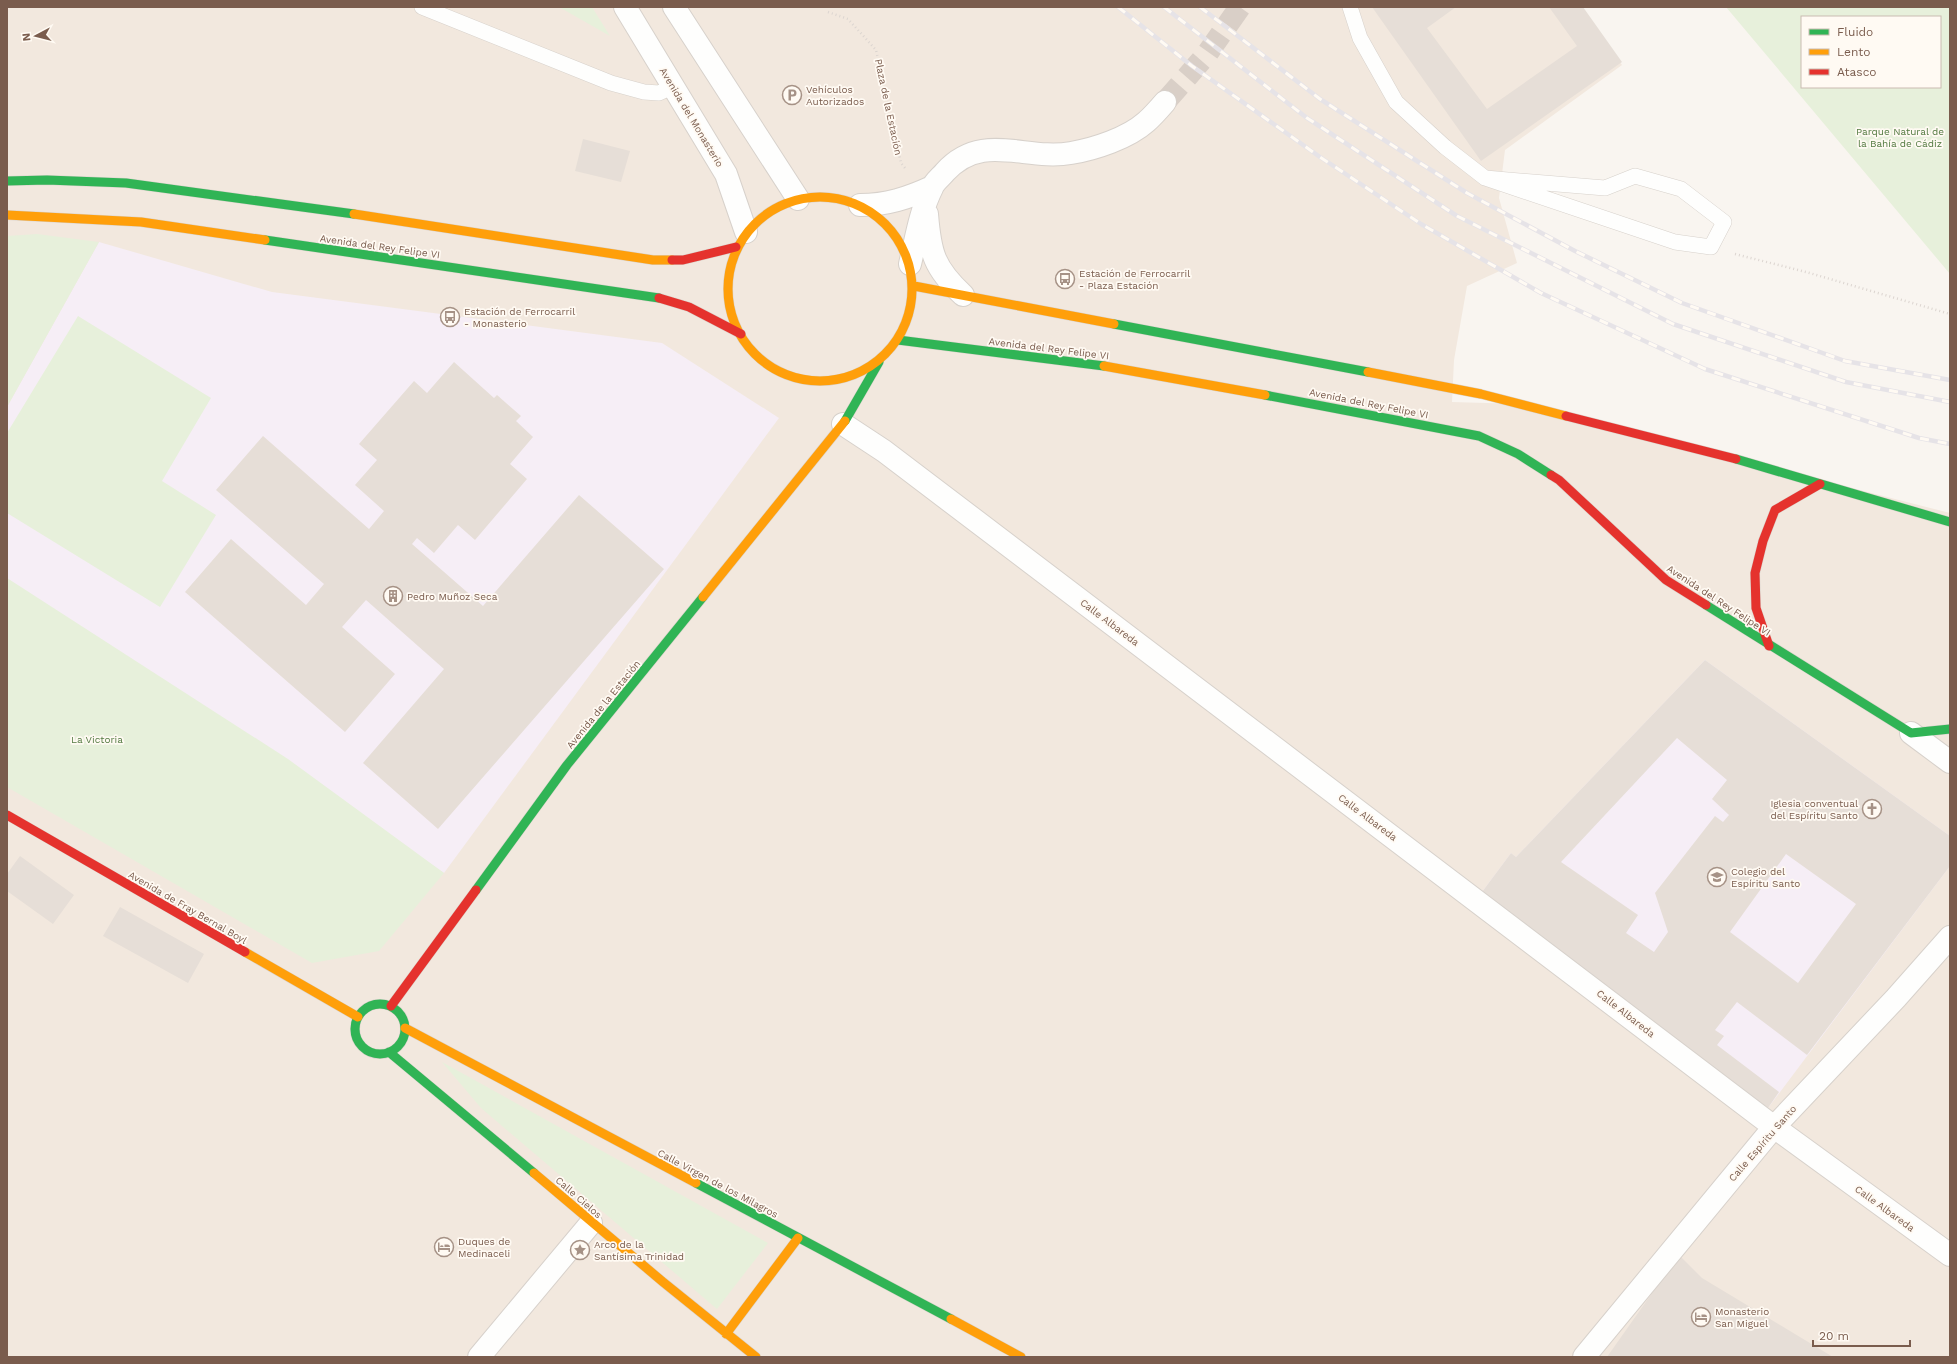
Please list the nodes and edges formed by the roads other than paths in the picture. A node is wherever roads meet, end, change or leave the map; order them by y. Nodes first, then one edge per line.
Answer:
1 (422, 7) edge
2 (625, 7) edge
3 (674, 7) edge
4 (1350, 7) edge
5 (674, 86) junction
6 (1164, 102) tunnel mouth
7 (1485, 178) junction
8 (7, 181) edge
9 (929, 195) junction
10 (798, 199) junction
11 (860, 205) junction
12 (7, 214) edge
13 (741, 240) junction
14 (910, 264) junction
15 (914, 286) junction
16 (963, 295) junction
17 (741, 334) junction
18 (898, 340) junction
19 (879, 362) junction
20 (843, 424) junction
21 (1820, 484) junction
22 (1950, 522) edge
23 (1768, 646) junction
24 (1950, 729) edge
25 (1911, 733) junction
26 (1950, 762) edge
27 (7, 815) edge
28 (1950, 937) edge
29 (390, 1006) junction
30 (358, 1017) junction
31 (405, 1028) junction
32 (389, 1052) junction
33 (1774, 1126) junction
34 (591, 1223) junction
35 (798, 1238) junction
36 (1950, 1255) edge
37 (726, 1334) junction
38 (479, 1357) edge
39 (756, 1357) edge
40 (1021, 1357) edge
41 (1584, 1357) edge

1 - 5 lane
2 - 5 street, Avenida del Monasterio
3 - 10 street
4 - 7 lane
5 - 13 street, Avenida del Monasterio
6 - 9 street
7 - 7 lane
8 - 13 main road
9 - 11 street
9 - 14 street
9 - 16 street
10 - 11 main road
10 - 13 main road
11 - 14 main road
12 - 17 main road, Avenida del Rey Felipe VI
13 - 17 main road
14 - 15 main road
15 - 16 main road
15 - 18 main road
16 - 21 main road
17 - 19 main road
18 - 19 main road
18 - 23 main road, Avenida del Rey Felipe VI
19 - 20 main road
20 - 29 main road, Avenida de la Estación
20 - 33 street, Calle Albareda
21 - 22 main road
21 - 23 main road
23 - 25 main road, Avenida del Rey Felipe VI
24 - 25 main road
25 - 26 street
27 - 30 main road, Avenida de Fray Bernal Boyl
28 - 33 street, Calle Espíritu Santo
29 - 30 main road
29 - 31 main road
30 - 32 main road
31 - 32 main road
31 - 35 main road, Calle Virgen de los Milagros
32 - 34 main road, Calle Cielos
33 - 36 street, Calle Albareda
33 - 41 street, Calle Espíritu Santo
34 - 37 main road, Calle Cielos
34 - 38 street
35 - 37 main road
35 - 40 main road, Calle Virgen de los Milagros
37 - 39 main road, Calle Cielos

